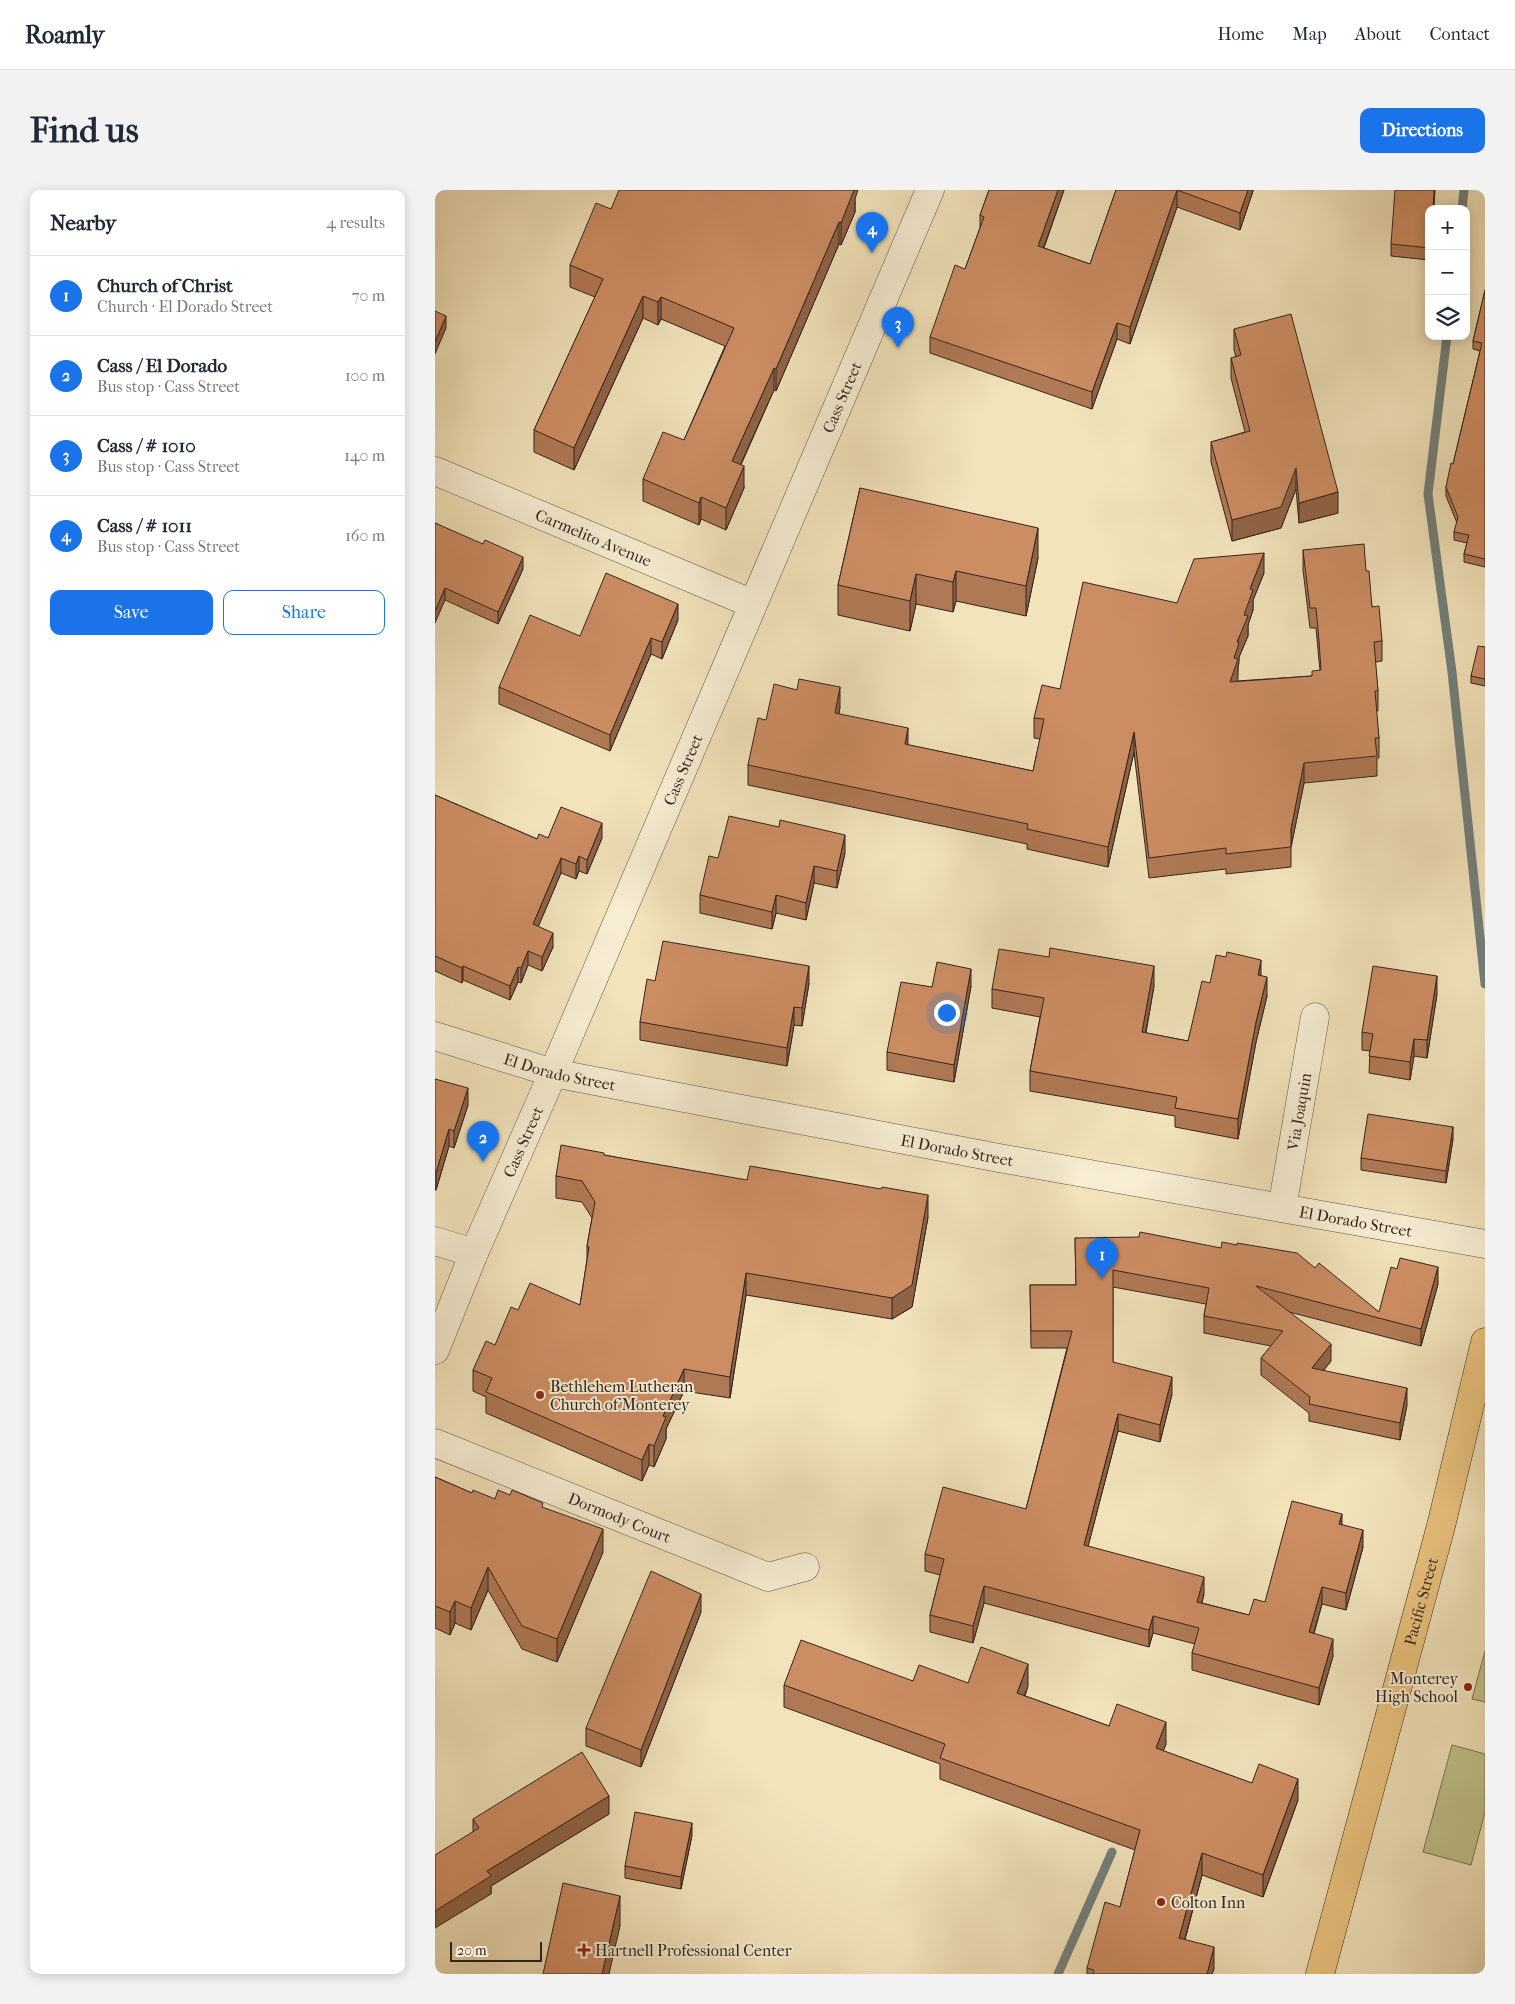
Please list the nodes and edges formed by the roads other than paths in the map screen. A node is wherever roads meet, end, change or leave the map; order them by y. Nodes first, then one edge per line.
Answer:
1 (930, 190) edge
2 (435, 471) edge
3 (753, 604) junction
4 (1315, 1017) dead end
5 (435, 1036) edge
6 (553, 1073) junction
7 (1282, 1208) junction
8 (435, 1241) edge
9 (1485, 1244) edge
10 (474, 1253) junction
11 (1485, 1342) edge
12 (435, 1350) edge
13 (435, 1442) edge
14 (805, 1567) dead end
15 (1320, 1974) edge

1 - 3 street, Cass Street
2 - 3 street, Carmelito Avenue
3 - 6 street, Cass Street
4 - 7 street, Via Joaquin
5 - 6 street, El Dorado Street
6 - 7 street, El Dorado Street
6 - 10 street, Cass Street
7 - 9 street, El Dorado Street
8 - 10 street
10 - 12 street, Cass Street
11 - 15 main road, Pacific Street
13 - 14 street, Dormody Court

